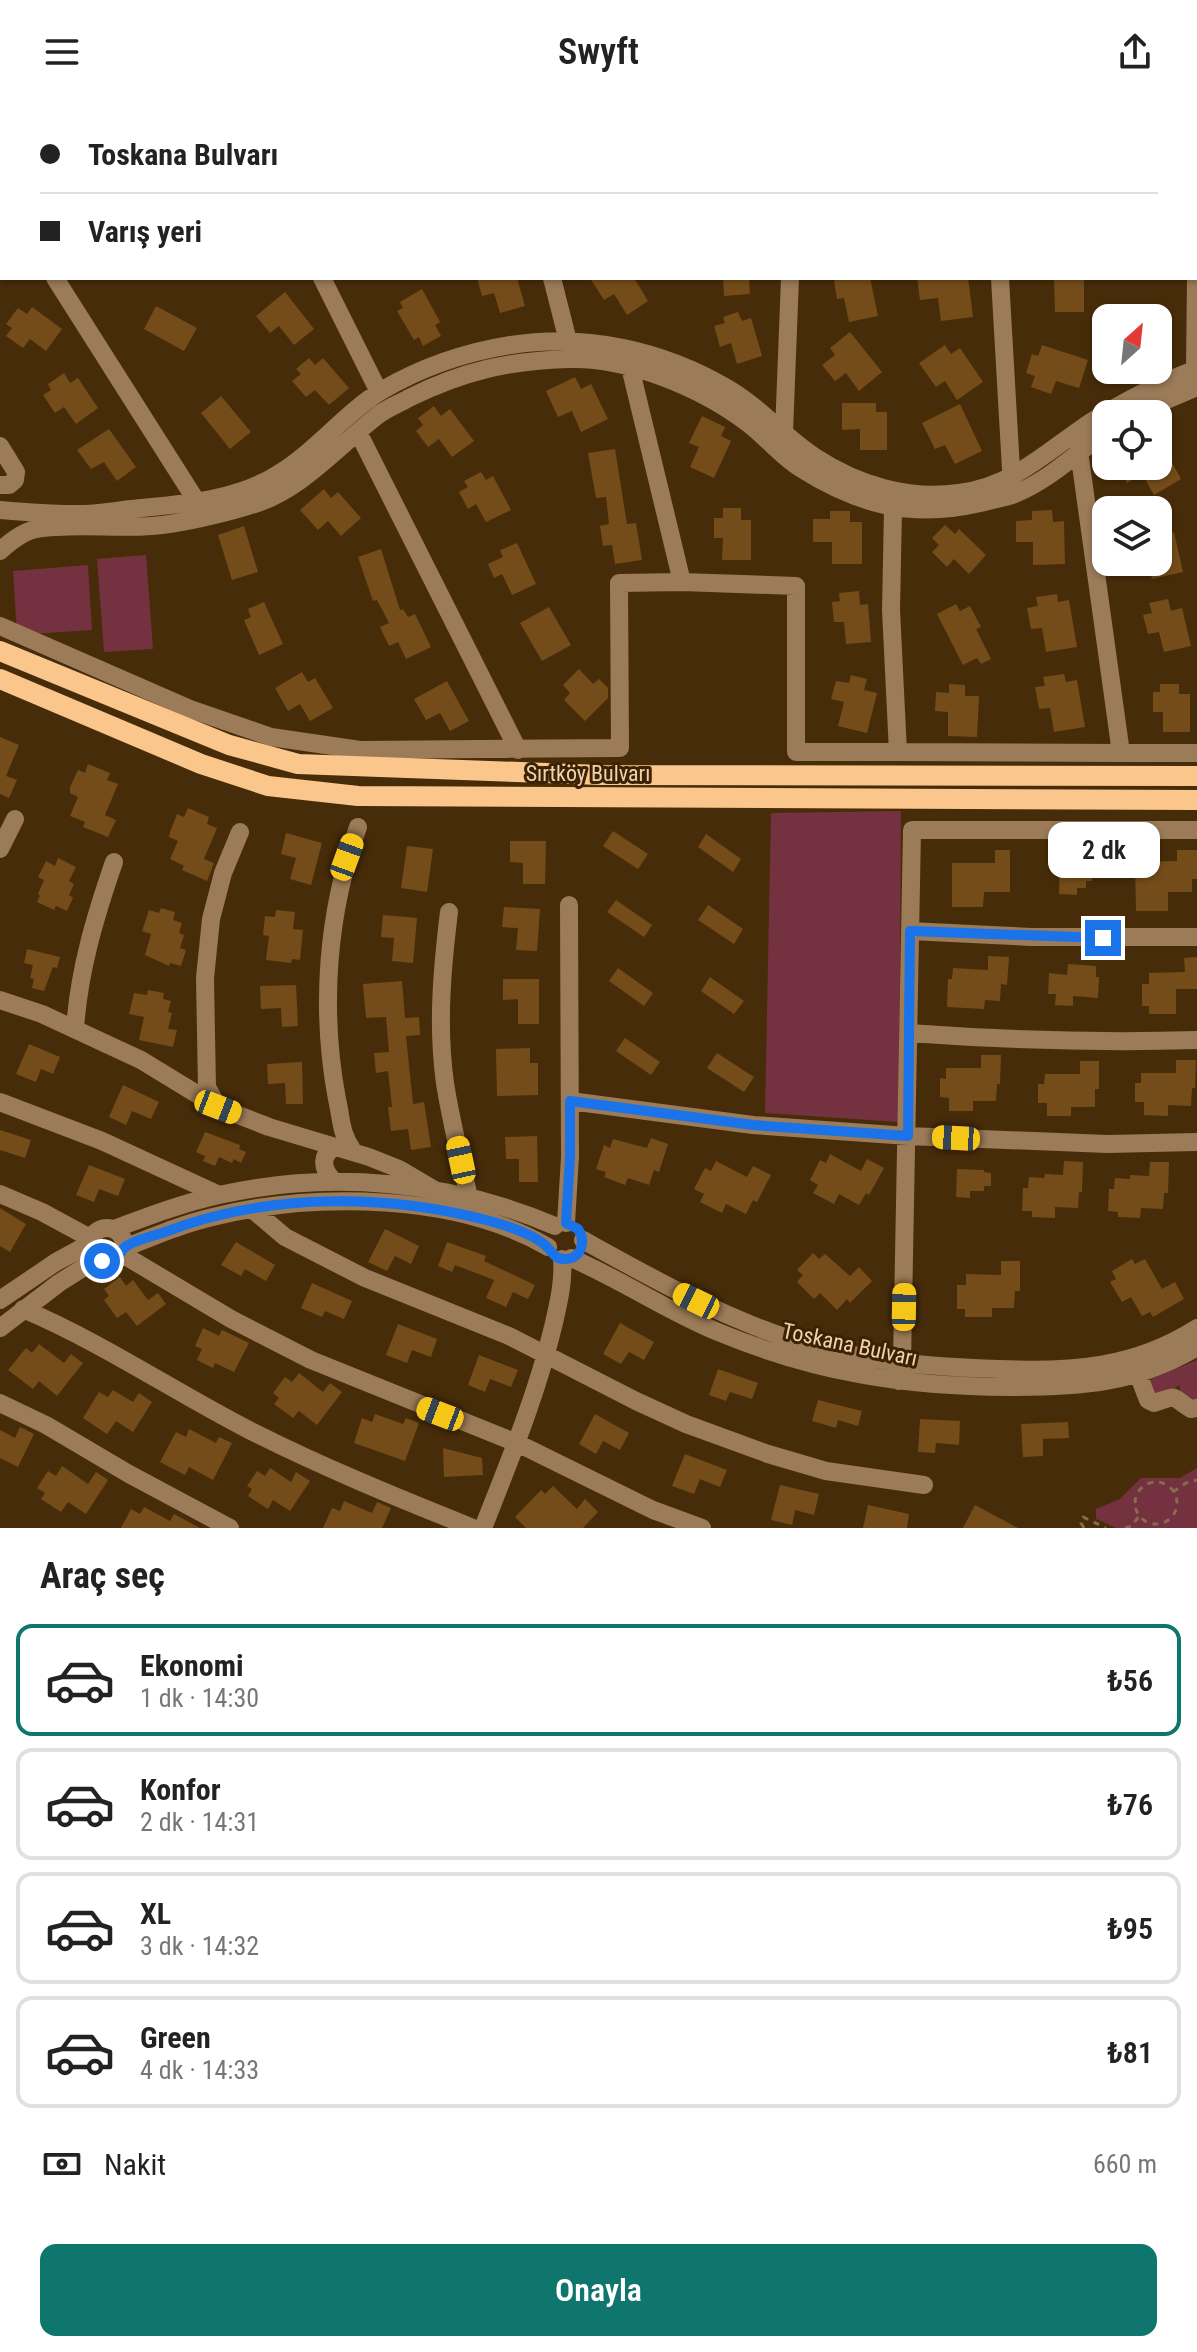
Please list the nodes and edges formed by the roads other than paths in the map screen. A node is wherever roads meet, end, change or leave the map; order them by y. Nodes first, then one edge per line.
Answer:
1 (56, 280) edge
2 (323, 280) edge
3 (553, 280) edge
4 (790, 280) edge
5 (1000, 280) edge
6 (1196, 280) edge
7 (571, 351) junction
8 (630, 367) junction
9 (1196, 376) edge
10 (379, 392) junction
11 (1157, 400) edge
12 (358, 432) junction
13 (784, 432) junction
14 (1092, 442) edge
15 (0, 446) edge
16 (1079, 451) junction
17 (0, 485) edge
18 (1012, 487) junction
19 (197, 502) junction
20 (893, 509) junction
21 (0, 510) edge
22 (0, 551) edge
23 (682, 582) junction
24 (0, 626) edge
25 (0, 651) edge
26 (0, 679) edge
27 (175, 724) junction
28 (164, 748) junction
29 (518, 750) junction
30 (898, 752) junction
31 (1121, 753) junction
32 (1197, 753) edge
33 (367, 766) junction
34 (704, 775) junction
35 (1197, 776) edge
36 (365, 796) junction
37 (704, 797) junction
38 (1197, 800) edge
39 (15, 819) dead end
40 (358, 827) dead end
41 (1197, 830) edge
42 (240, 832) dead end
43 (0, 849) edge
44 (114, 862) dead end
45 (569, 905) dead end
46 (449, 912) dead end
47 (910, 931) junction
48 (1197, 937) edge
49 (0, 1000) edge
50 (75, 1029) junction
51 (909, 1033) junction
52 (1197, 1040) edge
53 (570, 1101) junction
54 (0, 1102) edge
55 (218, 1107) junction
56 (908, 1136) junction
57 (1197, 1142) edge
58 (345, 1149) junction
59 (333, 1180) junction
60 (438, 1192) junction
61 (0, 1194) edge
62 (219, 1195) junction
63 (469, 1198) junction
64 (253, 1210) junction
65 (560, 1225) junction
66 (114, 1229) junction
67 (583, 1240) junction
68 (92, 1247) junction
69 (123, 1251) junction
70 (560, 1255) junction
71 (0, 1299) edge
72 (23, 1309) junction
73 (0, 1328) edge
74 (1197, 1328) edge
75 (1197, 1347) edge
76 (546, 1354) junction
77 (1135, 1367) junction
78 (900, 1372) junction
79 (0, 1403) edge
80 (1197, 1408) edge
81 (517, 1443) junction
82 (924, 1485) dead end
83 (230, 1528) edge
84 (473, 1528) edge
85 (483, 1528) edge
86 (702, 1528) edge

1 - 19 street
2 - 10 street
3 - 7 street
4 - 13 street
5 - 18 street
6 - 9 street
7 - 8 street
7 - 10 street
7 - 12 street
7 - 13 street
8 - 20 street
8 - 23 street
9 - 11 street
9 - 18 street
10 - 19 street
12 - 22 street
12 - 29 street
13 - 18 street
14 - 16 street
15 - 17 street
16 - 18 street
16 - 31 street
18 - 20 street
19 - 21 street
20 - 30 street
23 - 29 street
23 - 30 street
24 - 29 street
25 - 27 main road, Sırtköy Bulvarı
26 - 28 main road, Sırtköy Bulvarı
27 - 28 main road
27 - 33 main road, Sırtköy Bulvarı
28 - 36 main road, Sırtköy Bulvarı
30 - 31 street
31 - 32 street
33 - 34 main road, Sırtköy Bulvarı
33 - 36 main road
34 - 35 main road, Sırtköy Bulvarı
34 - 37 main road
36 - 37 main road, Sırtköy Bulvarı
37 - 38 main road, Sırtköy Bulvarı
39 - 43 street
40 - 58 street
41 - 47 street
42 - 55 street
44 - 50 street
45 - 53 street
46 - 63 street
47 - 48 street
47 - 51 street
49 - 50 street
50 - 55 street
51 - 52 street
51 - 56 street
53 - 56 street
53 - 65 street
54 - 62 street
55 - 58 street
56 - 57 street
56 - 78 street
58 - 59 street
58 - 60 street
59 - 60 street, Toskana Bulvarı
59 - 62 street, Toskana Bulvarı
60 - 63 street, Toskana Bulvarı
61 - 68 street
62 - 66 street, Toskana Bulvarı
63 - 65 street, Toskana Bulvarı
64 - 69 street, Toskana Bulvarı
64 - 70 street, Toskana Bulvarı
64 - 76 street
65 - 67 street, Toskana Bulvarı
65 - 70 street
66 - 68 street, Toskana Bulvarı
66 - 69 street
67 - 70 street
67 - 78 street, Toskana Bulvarı
68 - 69 street, Toskana Bulvarı
68 - 71 street, Toskana Bulvarı
68 - 72 street, Toskana Bulvarı
69 - 81 street
70 - 76 street
70 - 78 street, Toskana Bulvarı
72 - 73 street, Toskana Bulvarı
72 - 84 street
74 - 77 street, Toskana Bulvarı
75 - 77 street, Toskana Bulvarı
76 - 81 street
76 - 82 street
77 - 78 street, Toskana Bulvarı
77 - 80 street
79 - 83 street
81 - 85 street
81 - 86 street

